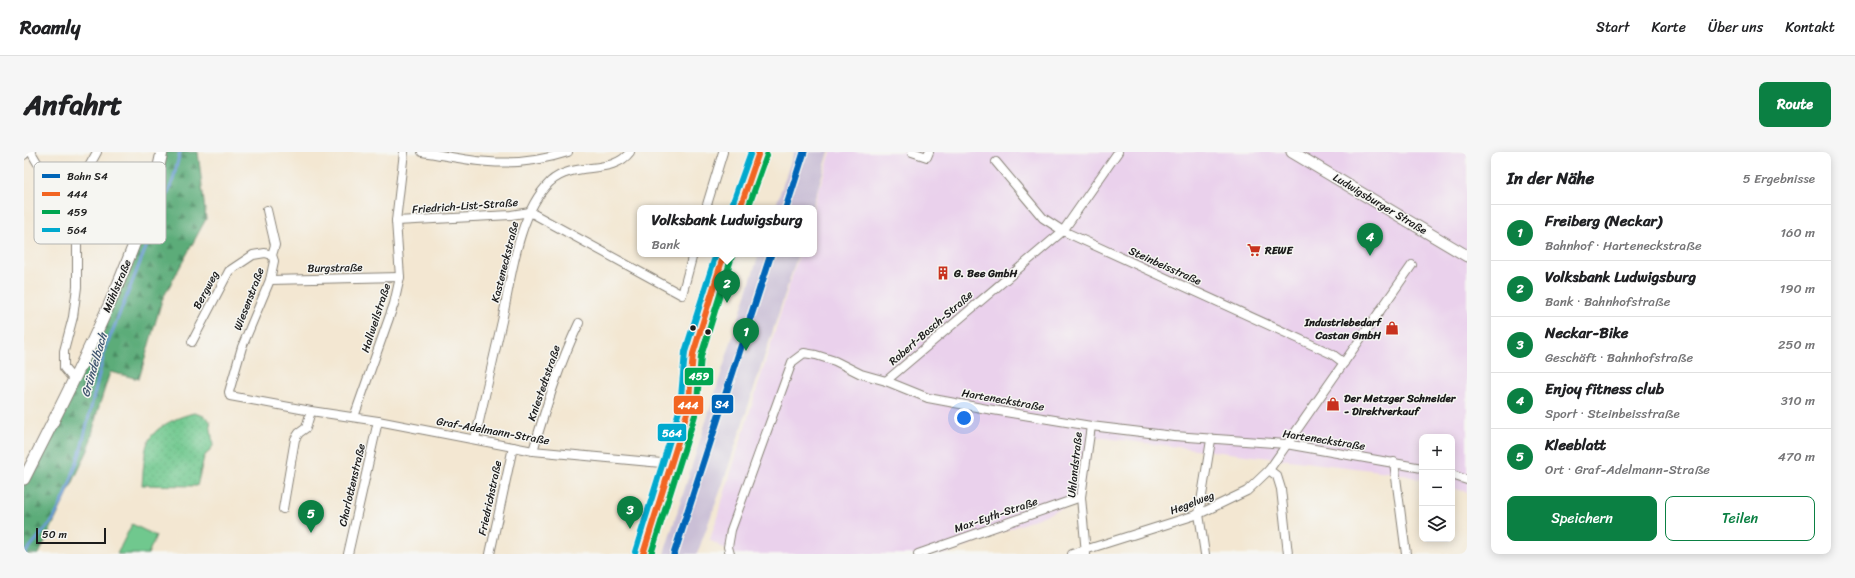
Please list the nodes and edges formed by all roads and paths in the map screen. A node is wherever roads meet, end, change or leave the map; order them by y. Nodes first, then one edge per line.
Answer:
1 (27, 152) edge
2 (31, 152) edge
3 (97, 152) edge
4 (162, 152) edge
5 (404, 152) edge
6 (422, 152) edge
7 (568, 152) edge
8 (630, 152) edge
9 (724, 152) edge
10 (759, 152) edge
11 (912, 152) edge
12 (929, 152) edge
13 (1118, 152) edge
14 (1292, 152) edge
15 (24, 155) edge
16 (37, 162) edge
17 (92, 162) edge
18 (160, 162) edge
19 (996, 162) dead end
20 (707, 205) edge
21 (741, 205) edge
22 (266, 210) dead end
23 (530, 212) junction
24 (396, 221) junction
25 (1063, 231) junction
26 (77, 244) edge
27 (135, 244) edge
28 (272, 255) junction
29 (1467, 256) edge
30 (692, 257) edge
31 (723, 257) edge
32 (1412, 265) dead end
33 (400, 277) junction
34 (270, 280) junction
35 (579, 323) dead end
36 (192, 342) dead end
37 (1344, 363) junction
38 (74, 380) junction
39 (886, 381) junction
40 (230, 396) joint
41 (311, 411) junction
42 (354, 416) junction
43 (378, 420) junction
44 (1091, 426) junction
45 (475, 439) junction
46 (1211, 440) junction
47 (1286, 444) junction
48 (512, 447) junction
49 (533, 451) junction
50 (1394, 462) junction
51 (672, 464) junction
52 (1419, 467) edge
53 (1270, 470) junction
54 (1455, 476) edge
55 (24, 479) edge
56 (1467, 480) edge
57 (1081, 497) junction
58 (283, 509) dead end
59 (1199, 514) junction
60 (1086, 552) edge
61 (348, 554) edge
62 (490, 554) edge
63 (643, 554) edge
64 (730, 554) edge
65 (918, 554) edge
66 (1072, 554) edge
67 (1205, 554) edge
68 (1288, 554) edge
69 (1406, 554) edge

1 - 15 street
2 - 16 street
3 - 17 street
4 - 18 main road, Mühlstraße
5 - 24 street, Hallweilstraße
6 - 7 street
8 - 23 street, Kasteneckstraße
9 - 20 street
10 - 21 street
11 - 12 street
13 - 25 street, Robert-Bosch-Straße
14 - 29 main road, Ludwigsburger Straße
19 - 25 street, Steinbeisstraße
22 - 28 street, Wiesenstraße
23 - 24 street, Friedrich-List-Straße
23 - 30 street, Friedrich-List-Straße
23 - 45 street, Kasteneckstraße
24 - 33 street, Hallweilstraße
25 - 37 street, Steinbeisstraße
25 - 39 street, Robert-Bosch-Straße
26 - 38 street
27 - 38 main road, Mühlstraße
28 - 34 street, Wiesenstraße
28 - 36 street, Bergweg
31 - 51 street
32 - 37 street
33 - 34 street, Burgstraße
33 - 42 street, Hallweilstraße
34 - 40 street, Wiesenstraße
35 - 49 street, Kniestedtstraße
37 - 47 street
38 - 55 main road, Mühlstraße
39 - 44 street, Harteneckstraße
39 - 64 street, Harteneckstraße
40 - 41 street, Graf-Adelmann-Straße
41 - 42 street, Graf-Adelmann-Straße
41 - 58 street
42 - 43 street, Graf-Adelmann-Straße
43 - 45 street, Graf-Adelmann-Straße
43 - 61 street, Charlottenstraße
44 - 46 street, Harteneckstraße
44 - 57 street, Uhlandstraße
45 - 48 street, Graf-Adelmann-Straße
46 - 47 street, Harteneckstraße
46 - 59 street
47 - 50 street, Harteneckstraße
47 - 53 street, Hegelweg
48 - 49 street, Graf-Adelmann-Straße
48 - 62 street, Friedrichstraße
49 - 51 street, Graf-Adelmann-Straße
50 - 52 street, Harteneckstraße
50 - 69 street
51 - 63 street
53 - 59 street, Hegelweg
53 - 68 street
54 - 56 street
57 - 60 street, Uhlandstraße
57 - 65 street, Max-Eyth-Straße
59 - 60 street, Hegelweg
59 - 67 street
60 - 66 street, Hegelweg

